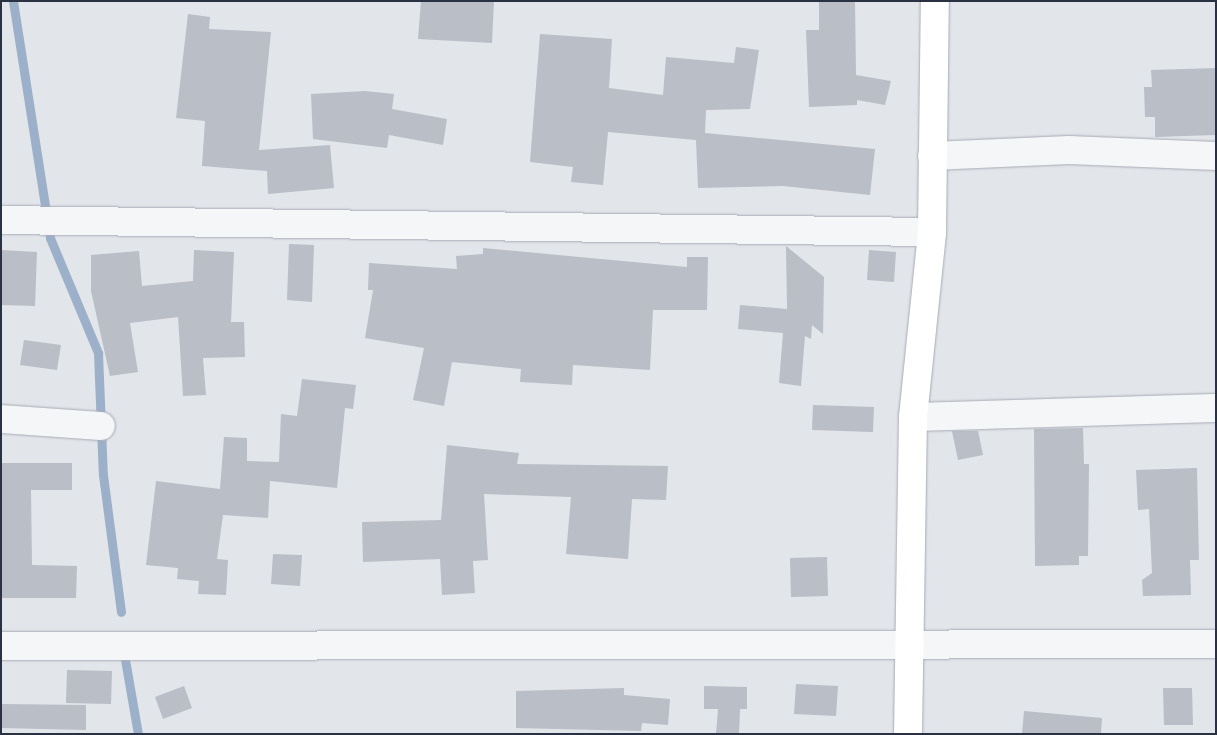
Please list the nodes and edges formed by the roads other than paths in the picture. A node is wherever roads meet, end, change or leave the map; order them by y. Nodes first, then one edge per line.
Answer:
1 (936, 1) edge
2 (932, 156) junction
3 (1216, 156) edge
4 (1, 220) edge
5 (932, 232) junction
6 (1216, 408) edge
7 (913, 417) junction
8 (1, 419) edge
9 (101, 426) dead end
10 (911, 642) junction
11 (1216, 644) edge
12 (1, 646) edge
13 (908, 734) edge

1 - 2 highway
2 - 3 street
2 - 5 highway
4 - 5 street
5 - 7 highway
6 - 7 street
7 - 10 highway
8 - 9 street
10 - 11 street
10 - 12 street
10 - 13 highway

